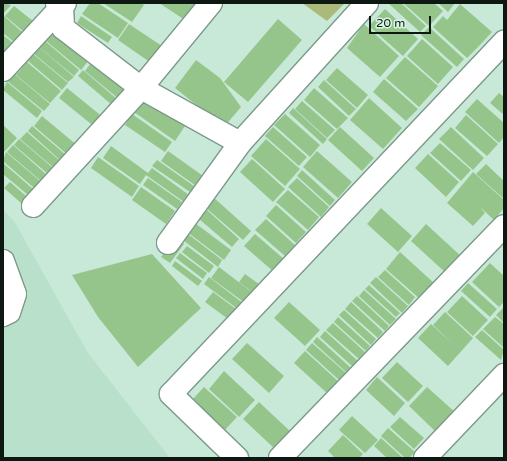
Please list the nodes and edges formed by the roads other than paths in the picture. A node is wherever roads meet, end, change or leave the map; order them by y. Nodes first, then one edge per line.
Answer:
1 (211, 3) edge
2 (367, 3) edge
3 (62, 4) edge
4 (504, 42) edge
5 (3, 70) edge
6 (141, 88) junction
7 (240, 144) junction
8 (32, 206) dead end
9 (504, 226) edge
10 (168, 242) dead end
11 (3, 261) edge
12 (3, 315) edge
13 (504, 375) edge
14 (237, 458) edge
15 (280, 458) edge
16 (425, 458) edge

1 - 6 street
2 - 7 street
3 - 5 street
3 - 6 street
4 - 14 street
6 - 7 street
6 - 8 street
7 - 10 street
9 - 15 street
11 - 12 street
13 - 16 street

